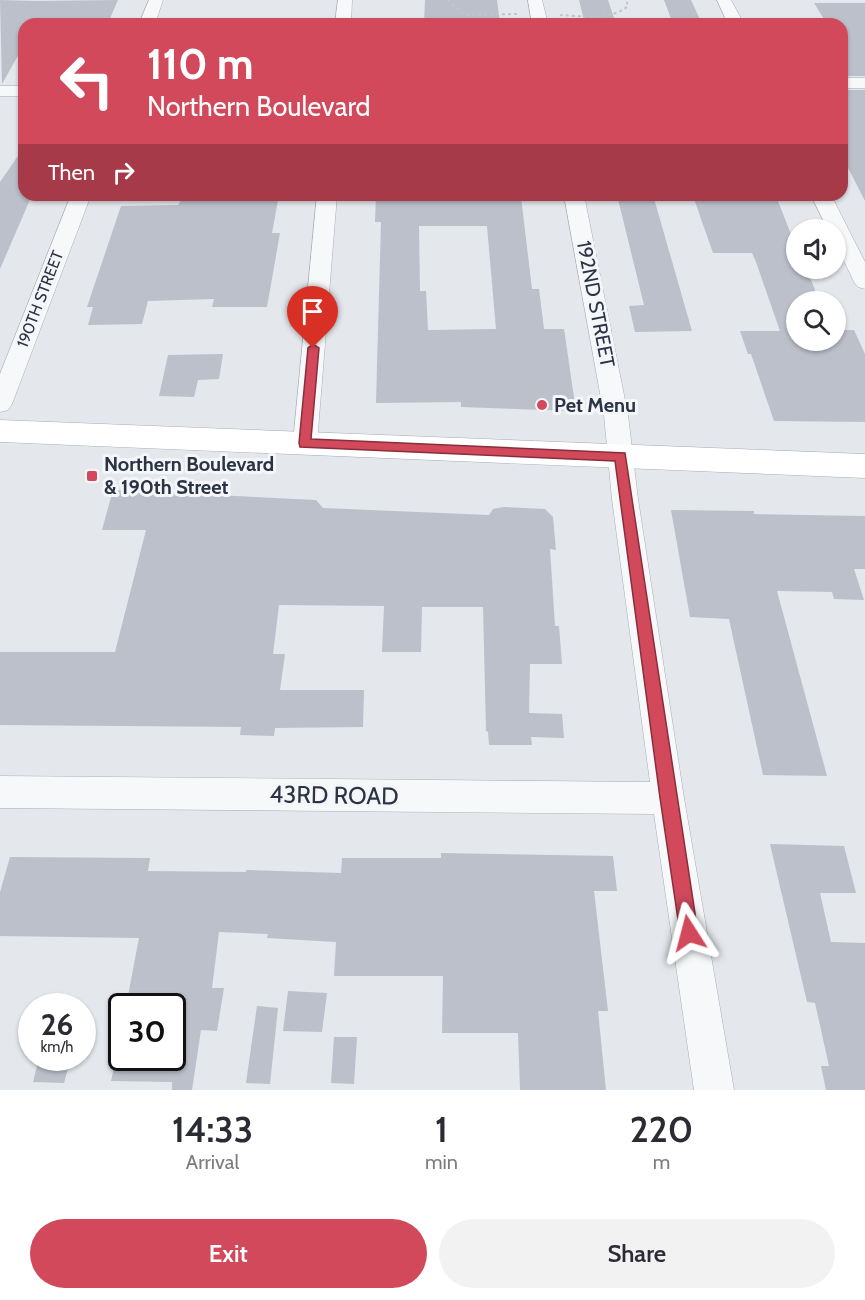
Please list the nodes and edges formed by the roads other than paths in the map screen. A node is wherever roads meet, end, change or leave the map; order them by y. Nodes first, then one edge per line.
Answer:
1 (156, 0) edge
2 (345, 0) edge
3 (536, 0) edge
4 (724, 0) edge
5 (149, 18) edge
6 (344, 18) edge
7 (539, 18) edge
8 (733, 18) edge
9 (848, 83) edge
10 (865, 83) edge
11 (0, 91) edge
12 (18, 91) edge
13 (79, 201) edge
14 (326, 201) edge
15 (575, 201) edge
16 (824, 201) edge
17 (865, 282) edge
18 (0, 404) edge
19 (0, 431) edge
20 (305, 443) junction
21 (621, 457) junction
22 (865, 466) edge
23 (0, 792) edge
24 (668, 798) junction
25 (714, 1090) edge

1 - 5 street
2 - 6 street
3 - 7 street
4 - 8 street
9 - 10 street
11 - 12 street
13 - 18 street, 190TH STREET
14 - 20 street
15 - 21 street, 192ND STREET
16 - 17 street
19 - 20 main road
20 - 21 main road
21 - 22 main road
21 - 24 street, 192ND STREET
23 - 24 street, 43RD ROAD
24 - 25 street, 192ND STREET

